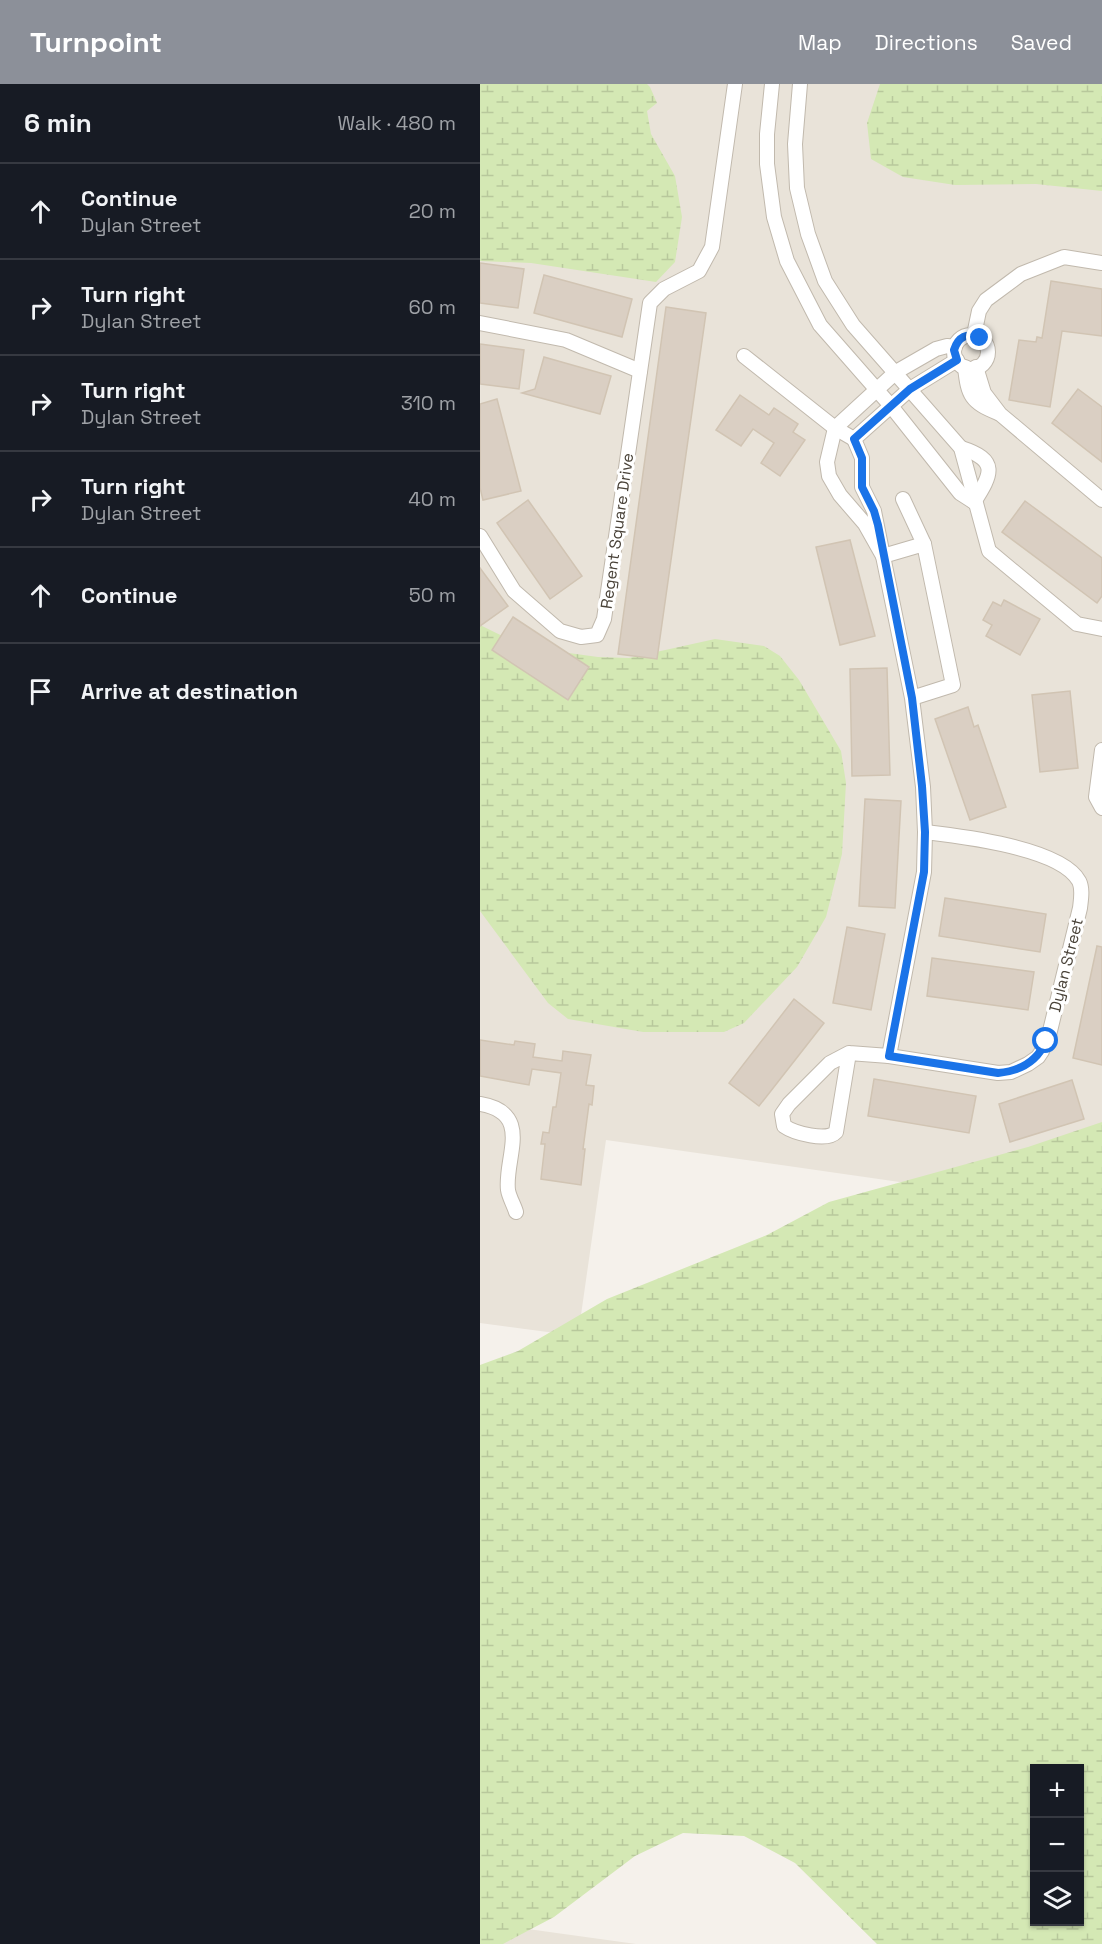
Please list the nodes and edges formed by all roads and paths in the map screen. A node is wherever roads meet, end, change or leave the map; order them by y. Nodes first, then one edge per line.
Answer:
1 (735, 84) edge
2 (772, 84) edge
3 (800, 84) edge
4 (1102, 262) edge
5 (480, 323) edge
6 (974, 335) junction
7 (744, 356) dead end
8 (963, 360) junction
9 (640, 371) junction
10 (896, 372) junction
11 (876, 389) junction
12 (910, 389) junction
13 (891, 406) junction
14 (835, 428) junction
15 (854, 439) junction
16 (961, 448) junction
17 (903, 499) dead end
18 (1102, 500) edge
19 (974, 502) junction
20 (480, 536) edge
21 (924, 543) junction
22 (883, 556) junction
23 (1102, 628) edge
24 (912, 698) junction
25 (1102, 750) edge
26 (1102, 808) edge
27 (925, 832) junction
28 (849, 1053) junction
29 (889, 1056) junction
30 (480, 1104) edge
31 (516, 1212) dead end

1 - 9 street, Regent Square Drive
2 - 11 street
3 - 10 street
4 - 6 street
5 - 9 street
6 - 8 street
6 - 8 street
7 - 14 street
8 - 10 street
8 - 12 street
8 - 18 street
9 - 20 street, Regent Square Drive
10 - 11 street
10 - 12 street
11 - 13 street
11 - 14 street
12 - 13 street
12 - 16 street
13 - 15 street
13 - 19 street
14 - 15 street
14 - 22 street
15 - 22 street
16 - 19 street
16 - 19 street
17 - 21 street
19 - 23 street
21 - 22 street
21 - 24 street
22 - 24 street
24 - 27 street
25 - 26 street
27 - 29 street
27 - 29 street, Dylan Street
28 - 28 street
28 - 29 street, Dylan Street
30 - 31 street

